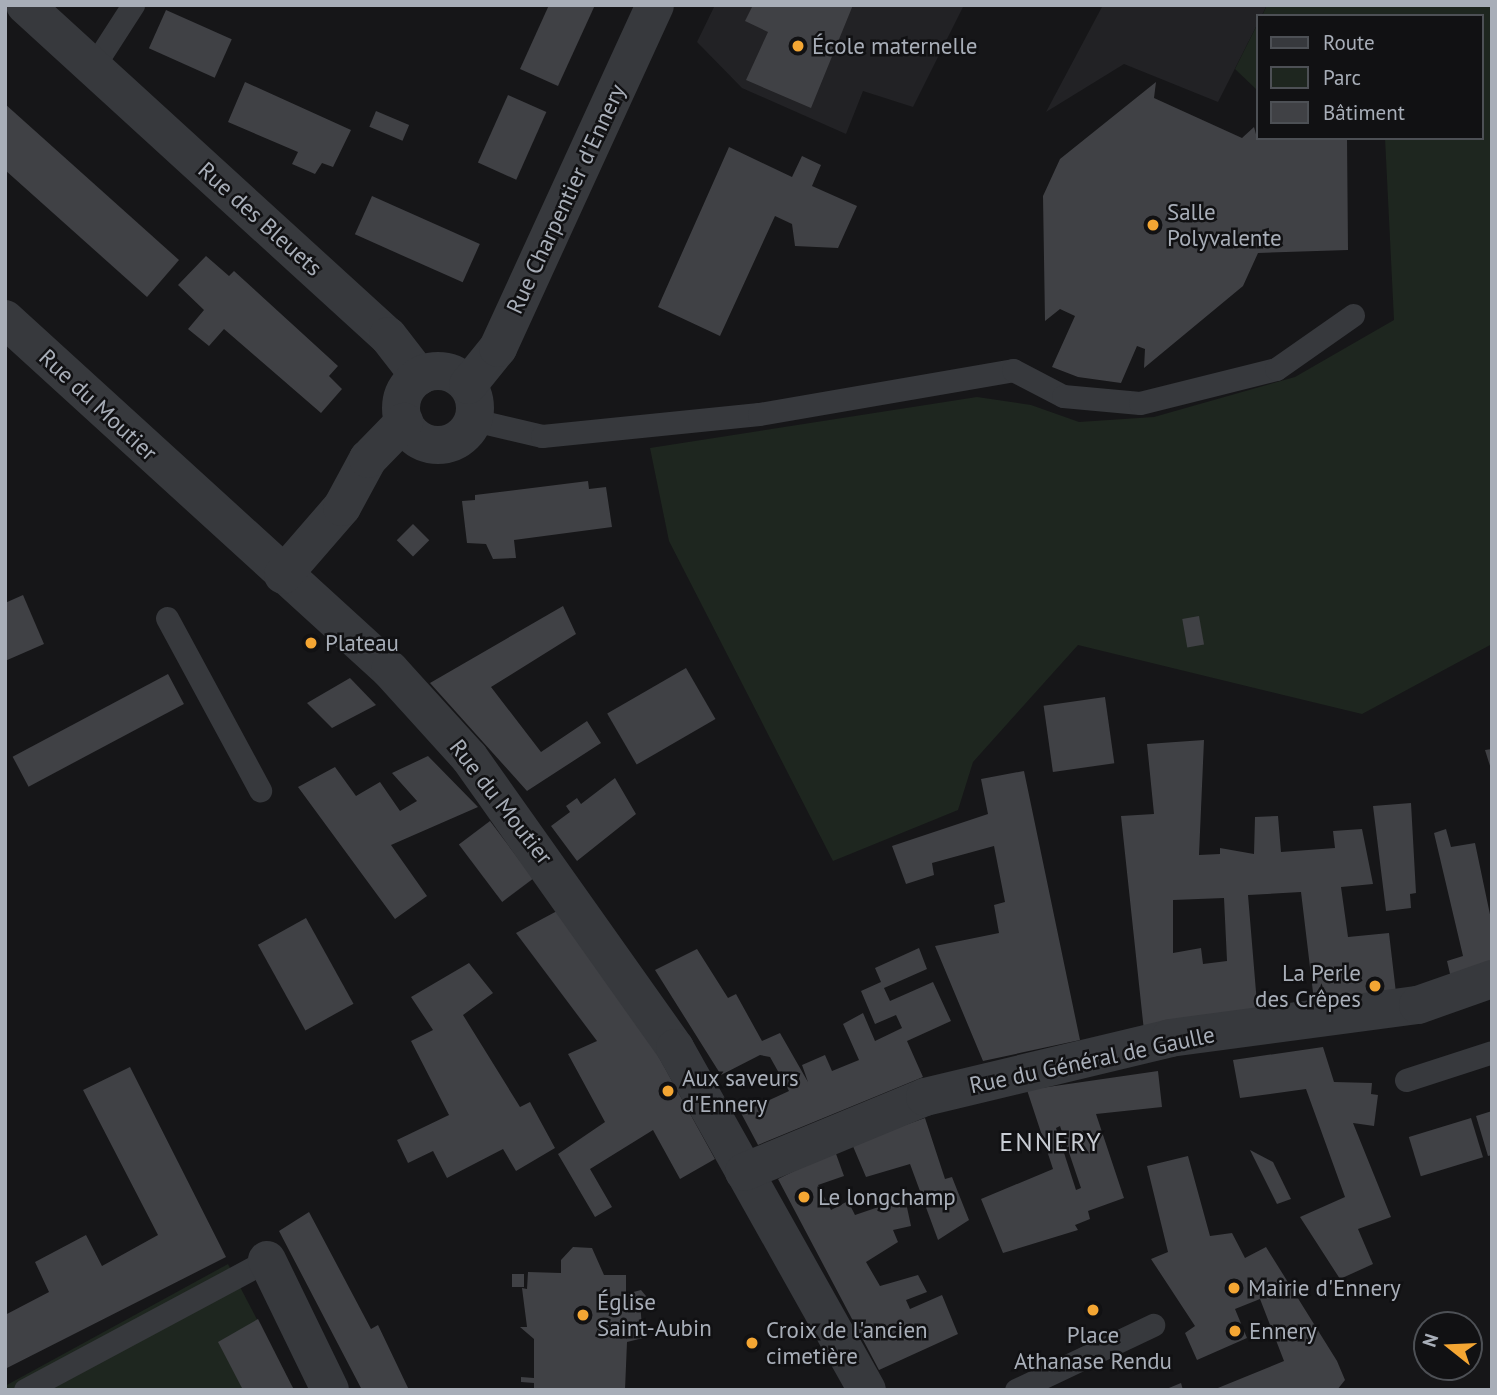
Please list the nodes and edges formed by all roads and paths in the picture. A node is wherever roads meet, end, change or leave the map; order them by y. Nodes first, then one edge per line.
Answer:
1 (25, 5) edge
2 (132, 5) edge
3 (655, 5) edge
4 (93, 68) junction
5 (1353, 315) dead end
6 (5, 319) edge
7 (419, 376) junction
8 (471, 403) junction
9 (404, 422) junction
10 (283, 575) junction
11 (167, 618) dead end
12 (260, 790) dead end
13 (1492, 979) edge
14 (1492, 1052) edge
15 (1406, 1080) dead end
16 (744, 1172) junction
17 (267, 1260) joint
18 (1153, 1325) dead end
19 (25, 1390) edge
20 (330, 1390) edge
21 (867, 1390) edge
22 (1016, 1390) edge

1 - 4 street, Rue des Bleuets
2 - 4 lane
3 - 8 street, Rue Charpentier d'Ennery
4 - 7 street, Rue des Bleuets
5 - 8 lane
6 - 10 street, Rue du Moutier
7 - 8 street
7 - 9 street
8 - 9 street
9 - 10 street
10 - 16 street, Rue du Moutier
11 - 12 lane
13 - 16 street, Rue du Général de Gaulle
14 - 15 lane
16 - 21 street, Rue du Moutier
17 - 19 lane
17 - 20 street
18 - 22 lane

